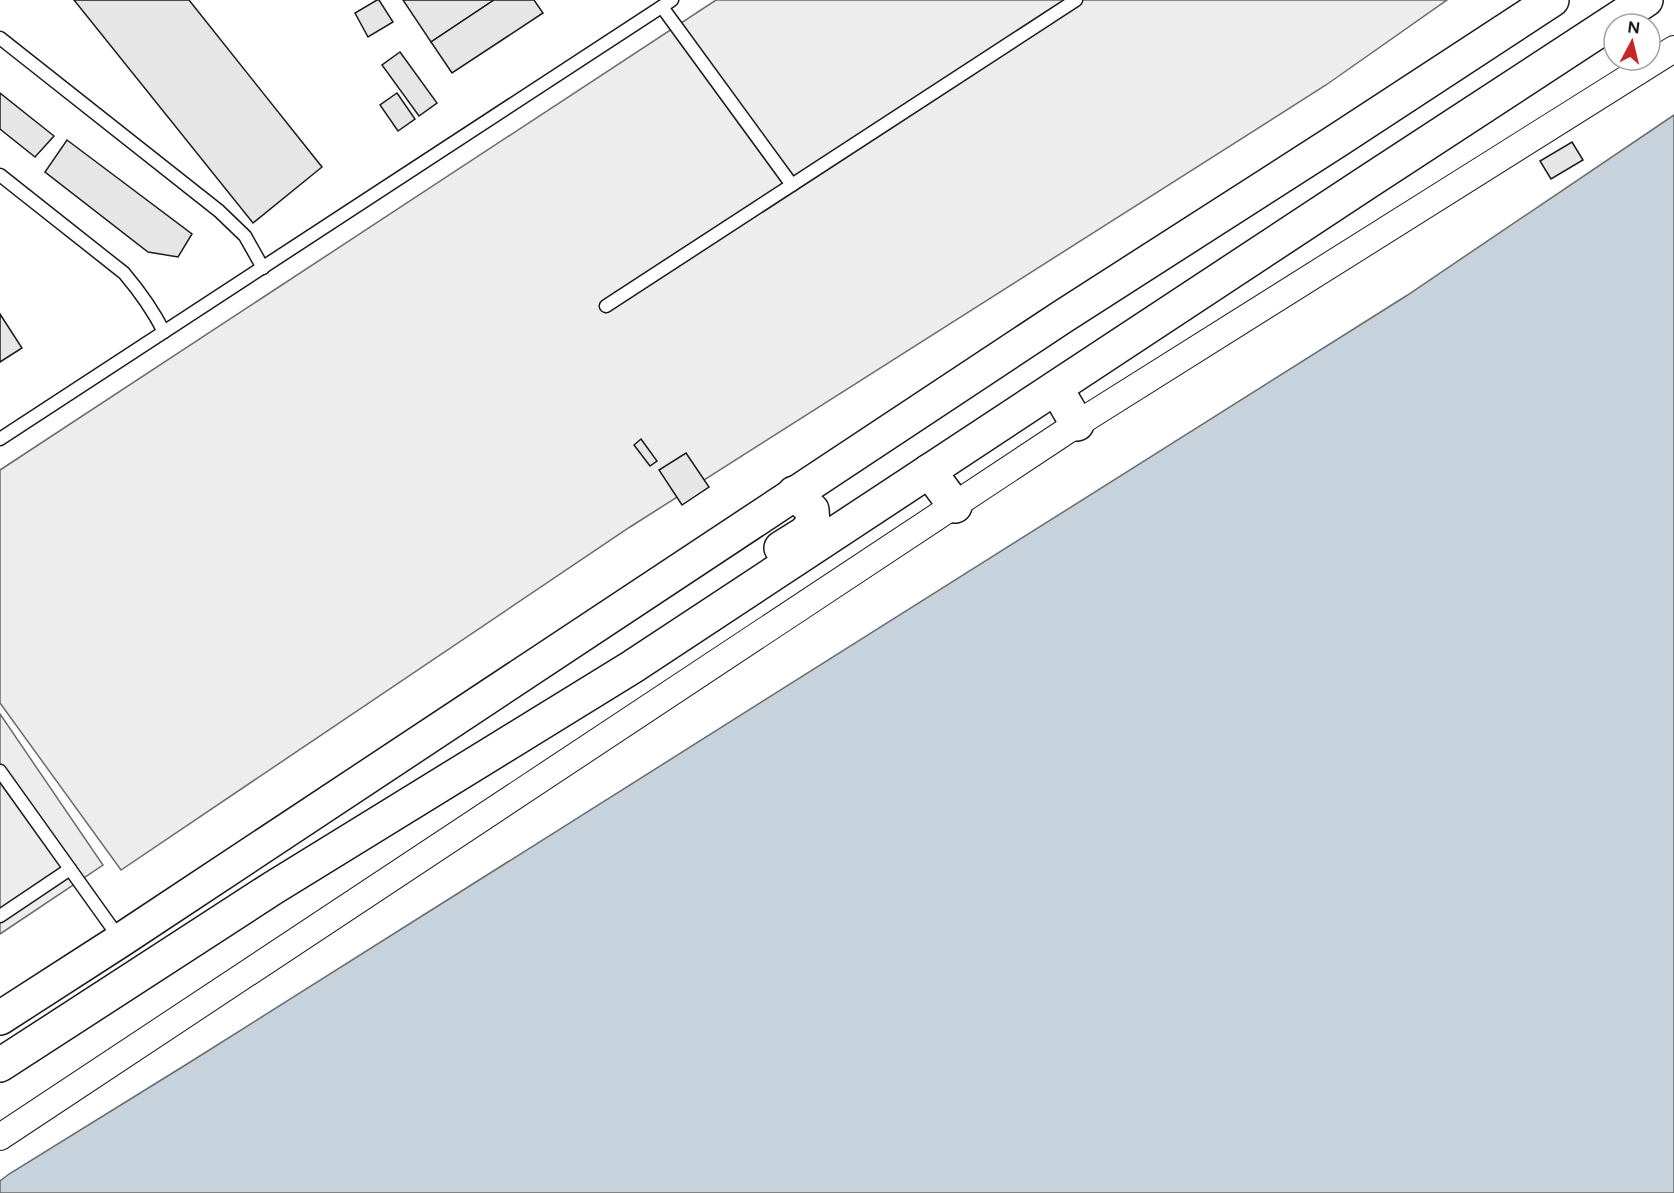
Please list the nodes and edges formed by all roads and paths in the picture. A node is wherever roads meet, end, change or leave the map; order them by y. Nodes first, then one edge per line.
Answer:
1 (1076, 0) edge
2 (1552, 0) edge
3 (1647, 0) edge
4 (667, 4) edge
5 (0, 38) edge
6 (1674, 49) edge
7 (0, 175) edge
8 (792, 185) junction
9 (263, 268) junction
10 (606, 306) dead end
11 (164, 332) junction
12 (1056, 388) junction
13 (1077, 424) junction
14 (0, 439) edge
15 (929, 471) junction
16 (794, 493) junction
17 (955, 506) junction
18 (632, 668) junction
19 (0, 771) edge
20 (70, 869) junction
21 (0, 916) edge
22 (121, 940) junction
23 (0, 1018) edge
24 (0, 1065) edge
25 (0, 1137) edge

1 - 8 lane
2 - 16 street
3 - 12 street
4 - 8 lane
4 - 9 lane
5 - 9 lane
6 - 13 street
7 - 11 lane
8 - 10 lane
9 - 11 lane
11 - 14 lane
12 - 13 street
12 - 15 street
13 - 17 street
15 - 17 street
15 - 18 street
16 - 18 street
16 - 22 street
17 - 25 street
18 - 24 street
19 - 20 lane
20 - 21 lane
20 - 22 lane
22 - 23 street

